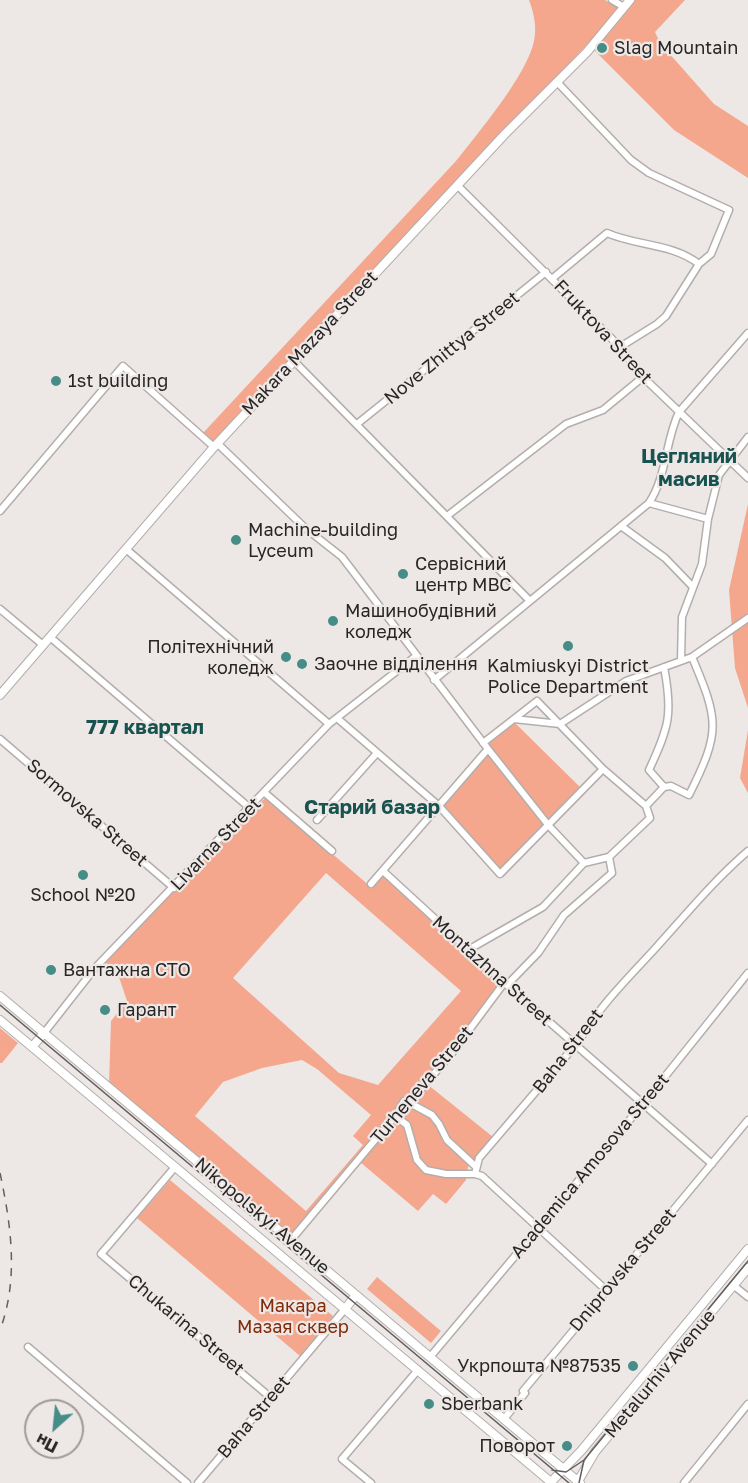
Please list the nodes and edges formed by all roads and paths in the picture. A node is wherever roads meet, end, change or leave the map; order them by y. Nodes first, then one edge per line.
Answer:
1 (612, 0) edge
2 (630, 0) edge
3 (624, 7) junction
4 (557, 82) junction
5 (458, 185) junction
6 (699, 264) junction
7 (546, 272) junction
8 (553, 278) junction
9 (748, 333) edge
10 (620, 347) junction
11 (294, 361) junction
12 (643, 377) junction
13 (679, 412) junction
14 (357, 424) junction
15 (748, 437) edge
16 (216, 445) junction
17 (730, 459) junction
18 (748, 478) edge
19 (649, 503) junction
20 (0, 511) edge
21 (447, 516) junction
22 (708, 519) junction
23 (621, 526) junction
24 (126, 549) junction
25 (693, 587) junction
26 (530, 601) junction
27 (0, 609) edge
28 (746, 620) edge
29 (50, 637) junction
30 (44, 645) junction
31 (416, 656) junction
32 (692, 657) junction
33 (681, 661) junction
34 (664, 667) junction
35 (434, 680) junction
36 (0, 695) edge
37 (337, 718) junction
38 (513, 719) junction
39 (329, 724) junction
40 (560, 724) junction
41 (0, 739) edge
42 (483, 743) junction
43 (488, 749) junction
44 (377, 753) junction
45 (603, 769) junction
46 (664, 787) junction
47 (265, 793) junction
48 (439, 806) junction
49 (646, 807) junction
50 (250, 809) junction
51 (317, 820) dead end
52 (549, 826) junction
53 (333, 851) dead end
54 (748, 851) edge
55 (609, 857) junction
56 (584, 863) junction
57 (383, 871) junction
58 (371, 884) dead end
59 (174, 888) junction
60 (468, 950) junction
61 (748, 973) edge
62 (506, 984) junction
63 (0, 996) edge
64 (0, 1020) edge
65 (44, 1033) junction
66 (575, 1046) junction
67 (32, 1047) junction
68 (408, 1102) junction
69 (643, 1104) junction
70 (395, 1116) junction
71 (748, 1120) edge
72 (712, 1164) junction
73 (475, 1166) junction
74 (175, 1167) junction
75 (475, 1174) junction
76 (539, 1227) junction
77 (291, 1240) junction
78 (748, 1249) edge
79 (748, 1268) edge
80 (724, 1278) junction
81 (733, 1285) junction
82 (606, 1290) junction
83 (356, 1295) junction
84 (748, 1297) edge
85 (345, 1309) junction
86 (28, 1347) dead end
87 (430, 1357) junction
88 (418, 1370) junction
89 (270, 1397) junction
90 (748, 1404) edge
91 (504, 1419) junction
92 (562, 1468) junction
93 (578, 1482) edge
94 (187, 1483) edge
95 (198, 1483) edge
96 (371, 1483) edge
97 (551, 1483) edge
98 (684, 1483) edge

1 - 3 street
2 - 3 main road, Makara Mazaya Street
3 - 4 main road, Makara Mazaya Street
4 - 5 main road, Makara Mazaya Street
4 - 6 street
5 - 7 street, Fruktova Street
5 - 11 main road, Makara Mazaya Street
6 - 8 street
6 - 10 street
7 - 8 street, Fruktova Street
7 - 14 street, Nove Zhittya Street
8 - 10 street, Fruktova Street
9 - 13 street
10 - 12 street, Fruktova Street
11 - 14 street
11 - 16 main road, Makara Mazaya Street
12 - 13 street, Fruktova Street
12 - 21 street
13 - 17 street, Fruktova Street
13 - 19 street
14 - 21 street
15 - 17 street
16 - 20 street
16 - 24 main road, Makara Mazaya Street
16 - 31 street
17 - 18 street, Fruktova Street
17 - 22 street
19 - 22 street
19 - 23 street
21 - 26 street
22 - 25 street
23 - 25 street
23 - 26 street
24 - 29 main road, Makara Mazaya Street
24 - 39 street
25 - 33 street
26 - 35 street
27 - 30 street
28 - 32 street
29 - 30 main road, Makara Mazaya Street
29 - 50 street
30 - 36 main road, Makara Mazaya Street
31 - 35 street
31 - 37 street, Livarna Street
32 - 33 street
32 - 46 street
33 - 34 street
34 - 40 street
34 - 46 street
35 - 42 street
37 - 39 street, Livarna Street
37 - 44 street
38 - 40 street
38 - 40 street
38 - 42 street
39 - 47 street, Livarna Street
40 - 45 street
41 - 59 street, Sormovska Street
42 - 43 street
43 - 48 street
43 - 52 street
44 - 48 street
44 - 51 street
45 - 49 street
45 - 52 street
46 - 49 street
47 - 50 street, Livarna Street
47 - 53 street
48 - 52 street
48 - 57 street
49 - 55 street
50 - 59 street, Livarna Street
52 - 56 street
54 - 66 street, Baha Street
55 - 56 street
55 - 62 street, Turheneva Street
56 - 60 street
57 - 58 street
57 - 60 street, Montazhna Street
59 - 65 street, Livarna Street
60 - 62 street, Montazhna Street
61 - 69 street, Academica Amosova Street
62 - 66 street, Montazhna Street
62 - 68 street, Turheneva Street
63 - 65 main road, Nikopolskyi Avenue
64 - 67 main road, Nikopolskyi Avenue
65 - 67 main road, Livarna Street
65 - 77 main road, Nikopolskyi Avenue
66 - 69 street, Montazhna Street
66 - 73 street, Baha Street
67 - 74 main road, Nikopolskyi Avenue
68 - 70 street, Turheneva Street
68 - 73 street
69 - 72 street, Montazhna Street
69 - 76 street, Academica Amosova Street
70 - 75 street
70 - 77 street, Turheneva Street
71 - 72 street, Dniprovska Street
72 - 82 street, Dniprovska Street
73 - 75 street
74 - 85 main road, Nikopolskyi Avenue
74 - 89 street, Chukarina Street
75 - 76 street
76 - 82 street
76 - 87 street, Academica Amosova Street
77 - 83 main road, Nikopolskyi Avenue
78 - 80 main road, Metalurhiv Avenue
79 - 81 main road, Metalurhiv Avenue
80 - 81 main road
80 - 92 main road, Metalurhiv Avenue
81 - 84 street
81 - 93 main road, Metalurhiv Avenue
82 - 91 street, Dniprovska Street
83 - 85 main road, Baha Street
83 - 87 main road, Nikopolskyi Avenue
85 - 88 main road, Nikopolskyi Avenue
85 - 89 street, Baha Street
86 - 94 street
87 - 91 main road, Nikopolskyi Avenue
88 - 96 street
88 - 97 main road, Nikopolskyi Avenue
89 - 95 street, Baha Street
90 - 98 street
91 - 92 main road, Nikopolskyi Avenue
92 - 93 main road, Nikopolskyi Avenue
92 - 97 main road, Metalurhiv Avenue

